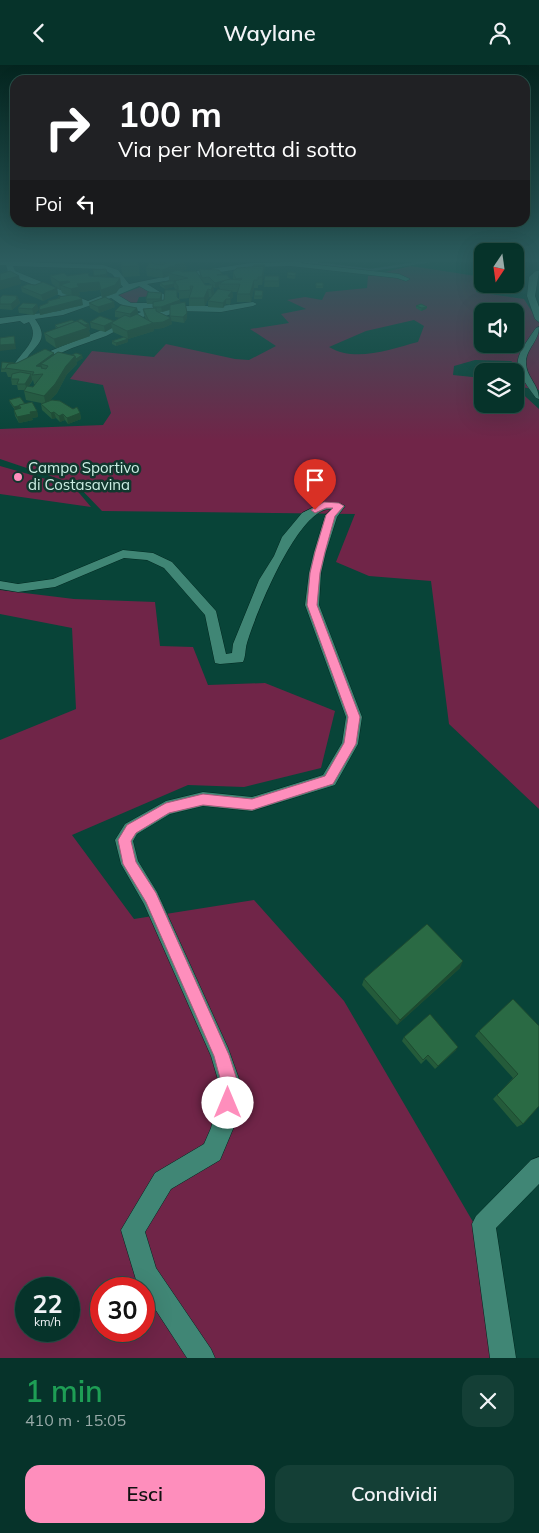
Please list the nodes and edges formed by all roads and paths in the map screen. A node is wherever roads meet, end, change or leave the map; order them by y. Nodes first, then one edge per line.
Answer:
1 (17, 319) edge
2 (26, 319) edge
3 (31, 319) edge
4 (132, 319) edge
5 (0, 321) edge
6 (0, 329) edge
7 (539, 330) edge
8 (539, 396) edge
9 (0, 585) edge
10 (539, 1168) edge
11 (202, 1358) edge
12 (503, 1358) edge

1 - 5 street
2 - 6 street
3 - 4 street
7 - 8 street
9 - 11 street
10 - 12 street

